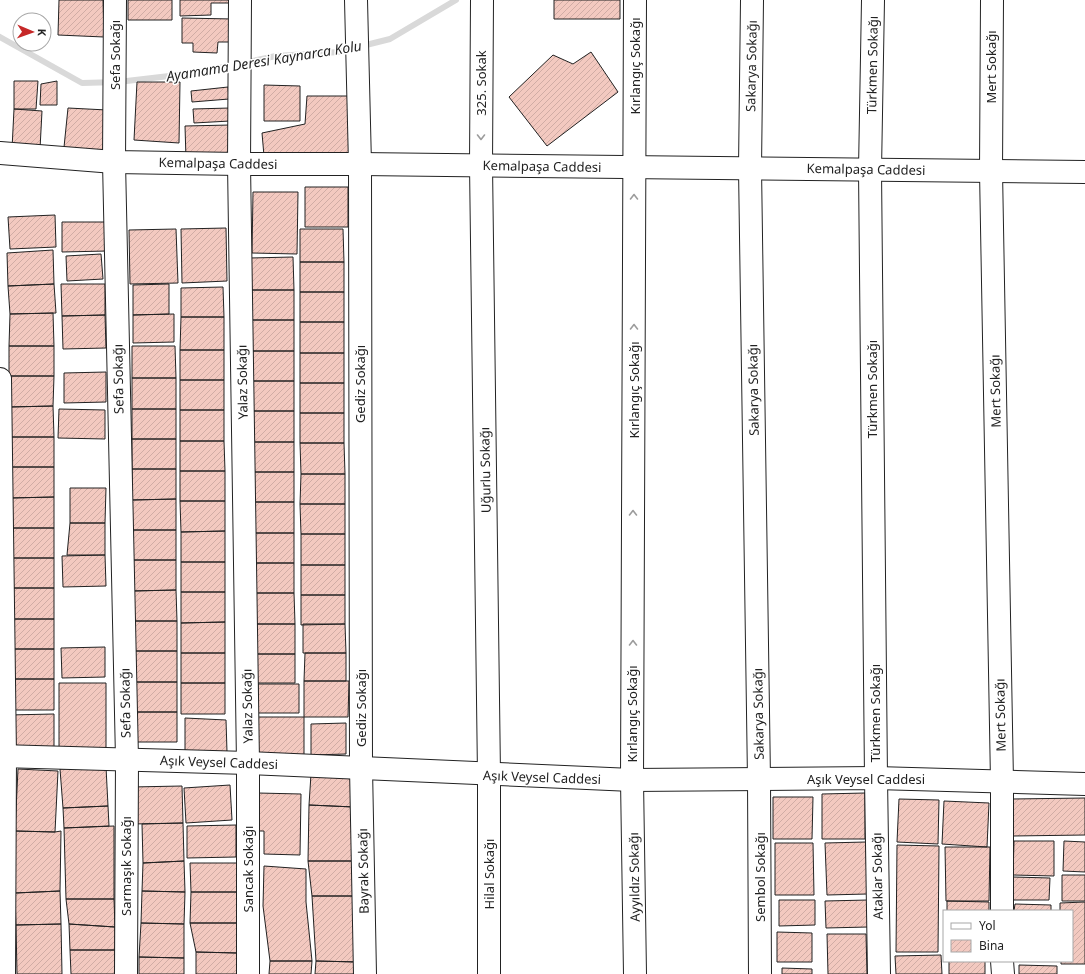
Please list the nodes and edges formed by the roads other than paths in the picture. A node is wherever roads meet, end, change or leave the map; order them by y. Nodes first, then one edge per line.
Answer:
1 (115, 0) edge
2 (240, 0) edge
3 (356, 0) edge
4 (482, 0) edge
5 (635, 0) edge
6 (752, 0) edge
7 (873, 0) edge
8 (992, 0) edge
9 (0, 153) edge
10 (114, 162) junction
11 (239, 164) junction
12 (360, 164) junction
13 (481, 165) junction
14 (634, 167) junction
15 (750, 168) junction
16 (870, 170) junction
17 (991, 171) junction
18 (1085, 172) edge
19 (0, 379) edge
20 (3, 756) edge
21 (127, 759) junction
22 (248, 763) junction
23 (361, 768) junction
24 (489, 775) junction
25 (876, 778) junction
26 (632, 780) junction
27 (760, 780) junction
28 (1002, 782) junction
29 (1085, 784) edge
30 (1002, 910) edge
31 (1002, 962) edge
32 (4, 974) edge
33 (126, 974) edge
34 (248, 974) edge
35 (365, 974) edge
36 (489, 974) edge
37 (635, 974) edge
38 (760, 974) edge
39 (879, 974) edge
40 (1003, 974) edge

1 - 10 street, Sefa Sokağı
2 - 11 street, Yalaz Sokağı
3 - 12 street, Gediz Sokağı
4 -> 13 street, 325. Sokak
5 - 14 street, Kırlangıç Sokağı
6 - 15 street, Sakarya Sokağı
7 - 16 street, Türkmen Sokağı
8 - 17 street, Mert Sokağı
9 - 10 street, Kemalpaşa Caddesi
10 - 11 street, Kemalpaşa Caddesi
10 - 21 street, Sefa Sokağı
11 - 12 street, Kemalpaşa Caddesi
11 - 22 street, Yalaz Sokağı
12 - 13 street, Kemalpaşa Caddesi
12 - 23 street, Gediz Sokağı
13 - 14 street, Kemalpaşa Caddesi
13 - 24 street, Uğurlu Sokağı
14 - 15 street, Kemalpaşa Caddesi
26 -> 14 street, Kırlangıç Sokağı
15 - 16 street, Kemalpaşa Caddesi
15 - 27 street, Sakarya Sokağı
16 - 17 street, Kemalpaşa Caddesi
16 - 25 street, Türkmen Sokağı
17 - 18 street, Kemalpaşa Caddesi
17 - 28 street, Mert Sokağı
19 - 20 street
20 - 21 street, Aşık Veysel Caddesi
20 - 32 street
21 - 22 street, Aşık Veysel Caddesi
21 - 33 street, Sarmaşık Sokağı
22 - 23 street, Aşık Veysel Caddesi
22 - 34 street, Sancak Sokağı
23 - 24 street, Aşık Veysel Caddesi
23 - 35 street, Bayrak Sokağı
24 - 26 street, Aşık Veysel Caddesi
24 - 36 street, Hilal Sokağı
25 - 27 street, Aşık Veysel Caddesi
25 - 28 street, Aşık Veysel Caddesi
25 - 39 street, Ataklar Sokağı
26 - 27 street, Aşık Veysel Caddesi
26 - 37 street, Ayyıldız Sokağı
27 - 38 street, Sembol Sokağı
28 - 29 street, Aşık Veysel Caddesi
28 - 30 street, Mert Sokağı
31 - 40 street

